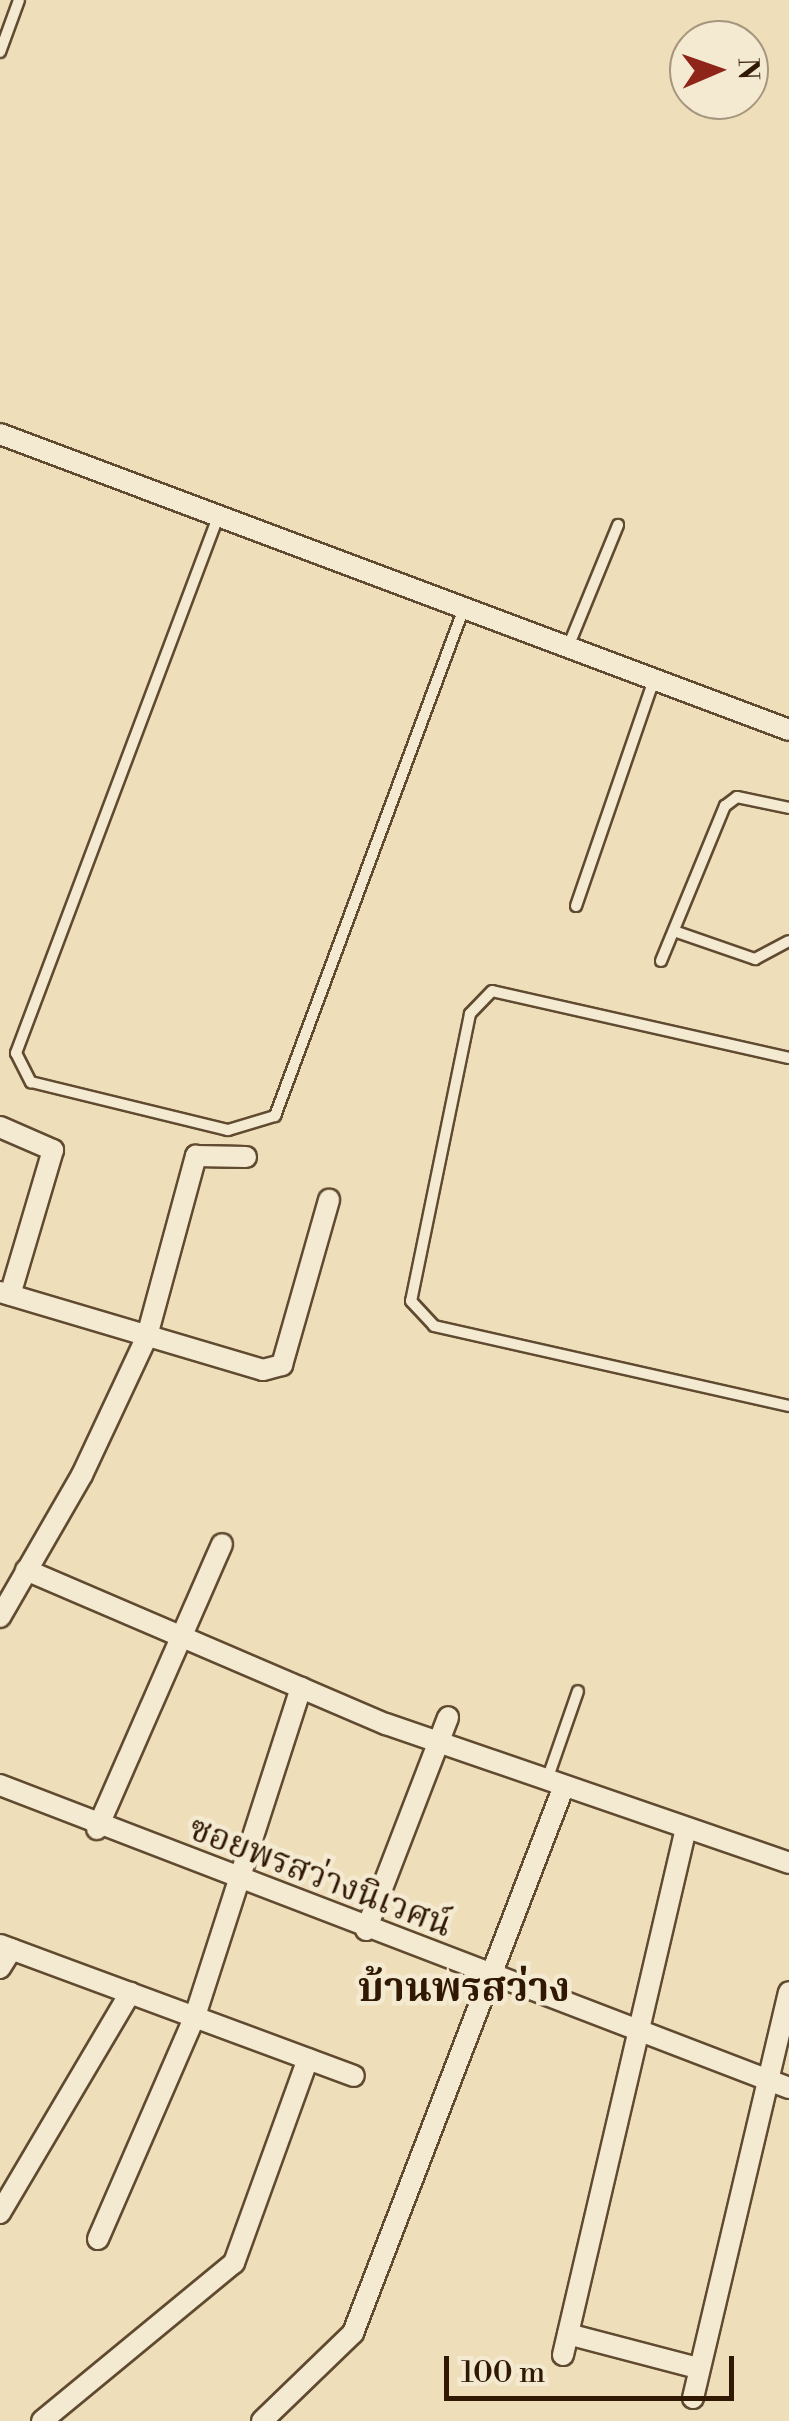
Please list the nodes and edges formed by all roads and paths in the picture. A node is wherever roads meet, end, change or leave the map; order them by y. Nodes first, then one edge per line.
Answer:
1 (19, 0) edge
2 (0, 52) edge
3 (1, 436) edge
4 (218, 516) junction
5 (618, 525) dead end
6 (464, 608) junction
7 (568, 647) junction
8 (654, 679) junction
9 (789, 730) edge
10 (789, 808) edge
11 (576, 906) dead end
12 (674, 931) junction
13 (789, 941) edge
14 (661, 961) dead end
15 (789, 1058) edge
16 (0, 1127) edge
17 (246, 1157) dead end
18 (329, 1200) dead end
19 (5, 1294) edge
20 (147, 1336) junction
21 (789, 1406) edge
22 (222, 1544) dead end
23 (26, 1570) junction
24 (0, 1617) edge
25 (181, 1636) junction
26 (301, 1688) junction
27 (578, 1691) dead end
28 (448, 1717) dead end
29 (436, 1742) junction
30 (555, 1783) junction
31 (0, 1785) edge
32 (686, 1828) junction
33 (97, 1830) junction
34 (789, 1863) edge
35 (236, 1881) junction
36 (366, 1930) junction
37 (6, 1947) edge
38 (0, 1968) edge
39 (489, 1977) junction
40 (789, 1992) edge
41 (130, 1993) junction
42 (195, 2016) junction
43 (640, 2033) junction
44 (308, 2059) junction
45 (354, 2076) dead end
46 (766, 2080) junction
47 (789, 2088) edge
48 (0, 2214) edge
49 (98, 2239) dead end
50 (698, 2368) junction
51 (692, 2398) dead end
52 (42, 2421) edge
53 (262, 2421) edge

1 - 2 lane
3 - 4 street
4 - 6 street
4 - 6 lane
5 - 7 lane
6 - 7 street
7 - 8 street
8 - 9 street
8 - 11 lane
10 - 12 lane
12 - 13 lane
12 - 14 lane
15 - 21 lane
16 - 19 street
17 - 20 street
18 - 20 street
19 - 20 street
20 - 23 street
22 - 25 street
23 - 24 street
23 - 25 street
25 - 26 street
25 - 33 street
26 - 29 street
26 - 35 street
27 - 30 lane
28 - 29 street
29 - 30 street
29 - 36 street
30 - 32 street
30 - 39 street
31 - 33 street, ซอยพรสว่างนิเวศน์
32 - 34 street
32 - 43 street
33 - 35 street, ซอยพรสว่างนิเวศน์
35 - 36 street, ซอยพรสว่างนิเวศน์
35 - 42 street
36 - 39 street, ซอยพรสว่างนิเวศน์
37 - 38 street
37 - 41 street
39 - 43 street, ซอยพรสว่างนิเวศน์
39 - 53 street
40 - 46 street
41 - 42 street
41 - 48 street
42 - 44 street
42 - 49 street
43 - 46 street, ซอยพรสว่างนิเวศน์
43 - 50 street
44 - 45 street
44 - 52 street
46 - 47 street, ซอยพรสว่างนิเวศน์
46 - 50 street
50 - 51 street

